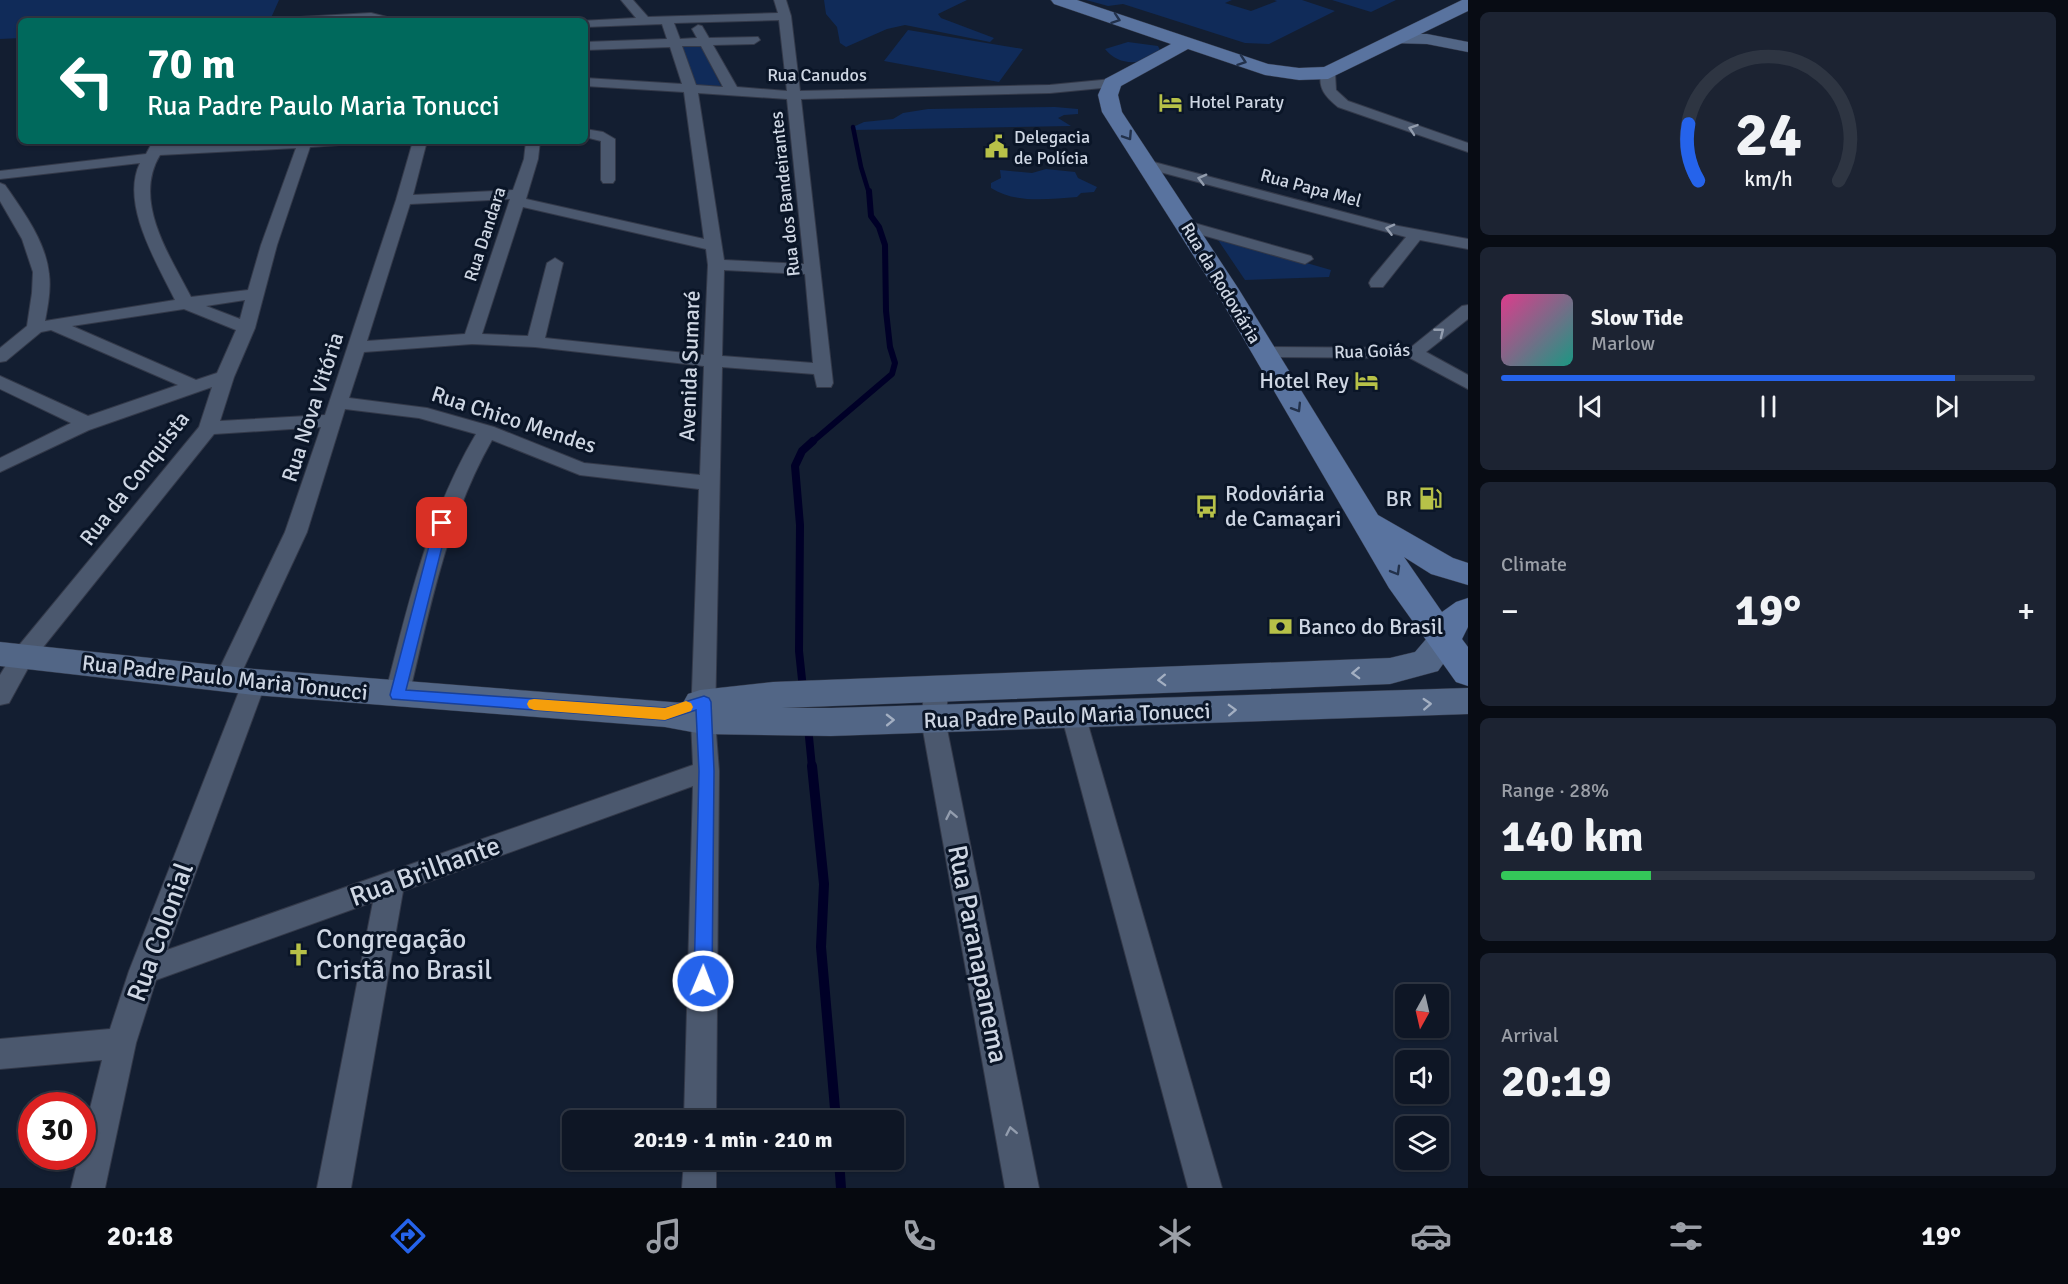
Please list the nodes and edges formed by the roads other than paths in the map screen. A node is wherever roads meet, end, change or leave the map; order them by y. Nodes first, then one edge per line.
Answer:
1 (627, 0) edge
2 (780, 0) edge
3 (1060, 0) edge
4 (1468, 4) edge
5 (785, 16) junction
6 (343, 18) edge
7 (377, 18) edge
8 (693, 19) junction
9 (667, 20) junction
10 (1435, 20) junction
11 (645, 21) junction
12 (588, 23) edge
13 (1399, 39) junction
14 (754, 40) dead end
15 (704, 41) junction
16 (676, 42) junction
17 (1186, 43) junction
18 (588, 45) edge
19 (1468, 47) edge
20 (701, 66) junction
21 (1328, 73) junction
22 (588, 82) edge
23 (690, 87) junction
24 (1050, 89) junction
25 (732, 90) junction
26 (1111, 93) junction
27 (794, 95) junction
28 (588, 133) edge
29 (255, 144) edge
30 (304, 144) edge
31 (419, 144) edge
32 (533, 144) edge
33 (1468, 148) edge
34 (155, 150) edge
35 (1146, 164) junction
36 (0, 175) edge
37 (608, 180) dead end
38 (0, 188) edge
39 (517, 197) junction
40 (404, 200) junction
41 (1187, 226) junction
42 (1416, 236) junction
43 (1468, 244) edge
44 (714, 246) junction
45 (1305, 259) dead end
46 (555, 263) dead end
47 (716, 265) junction
48 (813, 268) junction
49 (1377, 283) dead end
50 (255, 294) junction
51 (185, 303) junction
52 (1468, 310) edge
53 (54, 325) junction
54 (35, 328) junction
55 (246, 328) junction
56 (472, 339) junction
57 (535, 342) junction
58 (356, 347) junction
59 (1263, 352) junction
60 (1414, 353) junction
61 (0, 357) edge
62 (712, 361) junction
63 (225, 377) junction
64 (0, 382) edge
65 (1468, 383) edge
66 (195, 386) junction
67 (336, 411) junction
68 (86, 423) junction
69 (208, 428) junction
70 (487, 431) junction
71 (0, 466) edge
72 (710, 483) junction
73 (1366, 521) junction
74 (1468, 574) edge
75 (1468, 610) edge
76 (1445, 639) junction
77 (12, 655) edge
78 (1468, 673) edge
79 (241, 680) junction
80 (397, 695) junction
81 (0, 696) edge
82 (1468, 701) edge
83 (935, 704) junction
84 (703, 711) junction
85 (1073, 714) junction
86 (706, 771) junction
87 (391, 883) junction
88 (144, 971) junction
89 (121, 1043) junction
90 (0, 1054) edge
91 (700, 1110) edge
92 (700, 1170) edge
93 (88, 1188) edge
94 (334, 1188) edge
95 (699, 1188) edge
96 (1022, 1188) edge
97 (1206, 1188) edge

1 - 11 street
2 - 5 street, Rua dos Bandeirantes
3 -> 17 main road
4 - 10 main road
5 - 8 street
5 - 27 street, Rua dos Bandeirantes
6 - 7 street
8 - 9 street
8 - 15 street
9 - 11 street
9 - 16 street, Avenida Sumaré
10 - 13 main road
10 - 19 street
11 - 12 street
13 - 19 street
13 - 21 main road
14 - 15 street
15 - 16 street
15 - 20 street
16 - 18 street
16 - 20 street, Avenida Sumaré
17 -> 21 main road
17 - 26 main road
20 - 23 street, Avenida Sumaré
20 - 25 street
33 -> 21 street
22 - 23 street, Rua Canudos
23 - 25 street, Rua Canudos
23 - 44 street, Avenida Sumaré
24 - 26 street, Rua Canudos
24 - 26 street, Rua Canudos
24 - 27 street, Rua Canudos
25 - 27 street, Rua Canudos
26 -> 35 main road, Rua da Rodoviária
27 - 48 street, Rua dos Bandeirantes
28 - 37 street
29 - 34 street
30 - 50 street, Rua da Conquista
31 - 40 street, Rua Nova Vitória
32 - 39 street, Rua Dandara
34 - 36 street
34 - 51 street
35 - 41 main road, Rua da Rodoviária
42 -> 35 street, Rua Papa Mel
38 - 54 street
39 - 40 street
39 - 44 street
39 - 56 street, Rua Dandara
40 - 58 street, Rua Nova Vitória
41 - 45 street
41 - 59 main road, Rua da Rodoviária
42 - 43 street, Rua Papa Mel
42 - 49 street
44 - 47 street, Avenida Sumaré
46 - 57 street
47 - 48 street
47 - 62 street, Avenida Sumaré
48 - 62 street, Rua dos Bandeirantes
50 - 51 street
50 - 55 street, Rua da Conquista
51 - 53 street
51 - 55 street
60 -> 52 street, Rua Goiás
53 - 54 street
53 - 66 street
54 - 61 street
55 - 63 street, Rua da Conquista
56 - 57 street
56 - 58 street
57 - 62 street
58 - 67 street, Rua Nova Vitória
59 - 60 street, Rua Goiás
59 -> 73 main road, Rua da Rodoviária
60 - 65 street
62 - 72 street, Avenida Sumaré
63 - 66 street
63 - 69 street, Rua da Conquista
64 - 68 street
66 - 68 street
67 - 69 street, Rua Chico Mendes
67 - 70 street, Rua Chico Mendes
67 - 79 street, Rua Nova Vitória
68 - 71 street
69 - 77 street, Rua da Conquista
70 - 72 street, Rua Chico Mendes
70 - 80 street
72 - 84 street, Avenida Sumaré
73 - 74 main road
73 -> 76 main road, Rua da Rodoviária
75 - 76 main road
76 - 78 main road, Rua da Rodoviária
76 -> 83 street, Rua Padre Paulo Maria Tonucci
77 - 79 street, Rua Padre Paulo Maria Tonucci
77 - 81 street, Rua da Conquista
79 - 80 street, Rua Padre Paulo Maria Tonucci
79 - 88 street, Rua Colonial
80 - 84 street, Rua Padre Paulo Maria Tonucci
85 -> 82 street, Rua Padre Paulo Maria Tonucci
83 - 84 street, Rua Padre Paulo Maria Tonucci
83 - 85 street, Rua Padre Paulo Maria Tonucci
96 -> 83 street, Rua Paranapanema
84 - 86 street, Avenida Sumaré
85 - 97 street
86 - 87 street, Rua Brilhante
86 - 91 street, Avenida Sumaré
87 - 88 street, Rua Brilhante
87 - 94 street
88 - 89 street, Rua Colonial
89 - 90 street
89 - 93 street, Rua Colonial
92 - 95 street

